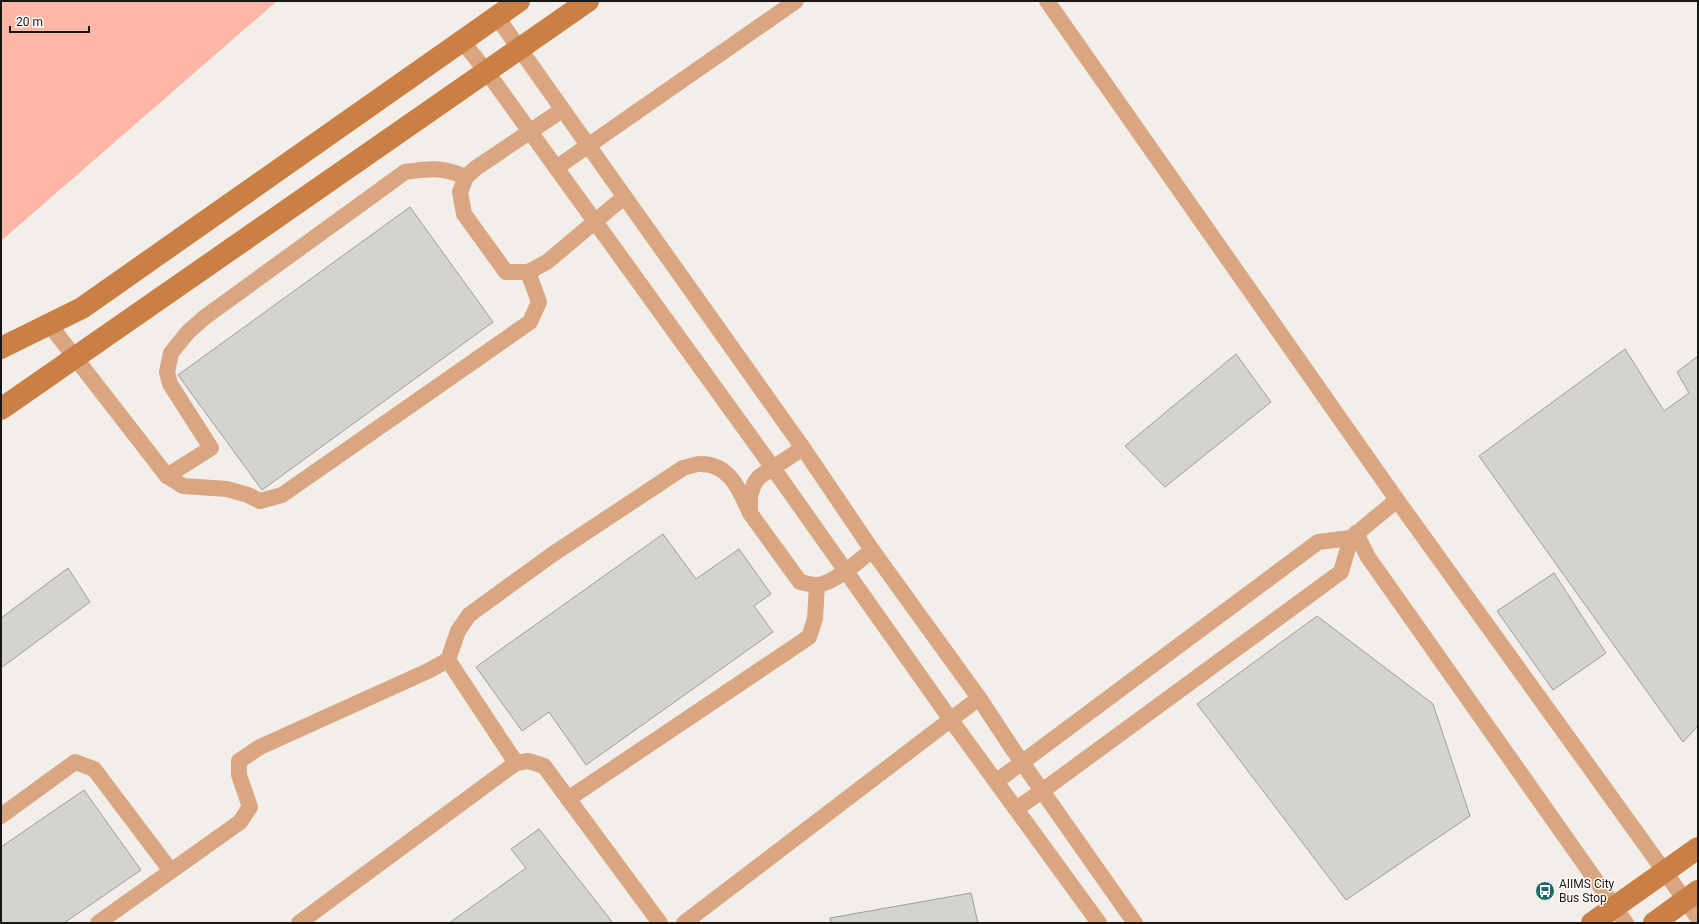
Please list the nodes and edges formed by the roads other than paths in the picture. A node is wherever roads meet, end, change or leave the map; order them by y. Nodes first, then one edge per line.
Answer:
1 (520, 1) edge
2 (588, 1) edge
3 (796, 1) edge
4 (1047, 1) edge
5 (497, 17) junction
6 (462, 41) junction
7 (520, 49) junction
8 (487, 72) junction
9 (562, 110) junction
10 (530, 132) junction
11 (588, 146) junction
12 (556, 168) junction
13 (466, 178) junction
14 (624, 197) junction
15 (595, 222) junction
16 (528, 272) junction
17 (49, 324) junction
18 (1, 348) edge
19 (76, 357) junction
20 (1, 409) edge
21 (802, 448) junction
22 (773, 468) junction
23 (167, 476) junction
24 (1396, 500) junction
25 (750, 513) junction
26 (1354, 535) junction
27 (872, 550) junction
28 (847, 571) junction
29 (817, 585) junction
30 (448, 660) junction
31 (979, 698) junction
32 (951, 720) junction
33 (1022, 762) junction
34 (516, 763) junction
35 (997, 781) junction
36 (1042, 791) junction
37 (568, 799) junction
38 (1016, 809) junction
39 (1, 816) edge
40 (1698, 848) edge
41 (171, 871) junction
42 (1665, 871) junction
43 (1692, 896) edge
44 (1620, 915) edge
45 (1698, 918) edge
46 (98, 923) edge
47 (299, 923) edge
48 (660, 923) edge
49 (684, 923) edge
50 (1099, 923) edge
51 (1135, 923) edge
52 (1592, 923) edge
53 (1654, 923) edge

1 - 5 street
2 - 7 street
3 - 11 lane
4 - 24 lane
5 - 6 street
5 - 7 lane
6 - 8 lane
6 - 17 street
7 - 8 street
7 - 9 lane
8 - 10 lane
8 - 19 street
9 - 10 lane
9 - 11 lane
10 - 12 lane
10 - 13 lane
11 - 12 lane
11 - 14 lane
12 - 15 lane
13 - 16 lane
13 - 23 lane
14 - 15 lane
14 - 21 lane
15 - 16 lane
15 - 22 lane
16 - 23 lane
17 - 18 street
17 - 19 lane
19 - 20 street
19 - 23 lane
21 - 22 lane
21 - 27 lane
22 - 25 lane
22 - 28 lane
24 - 26 lane
24 - 42 lane
25 - 29 lane
25 - 30 lane
26 - 33 lane
26 - 36 lane
26 - 44 lane
27 - 28 lane
27 - 31 lane
28 - 29 lane
28 - 32 lane
29 - 37 lane
30 - 34 lane
30 - 41 lane
31 - 32 lane
31 - 33 lane
32 - 35 lane
32 - 49 lane
33 - 35 lane
33 - 36 lane
34 - 37 lane
34 - 47 lane
35 - 38 lane
36 - 38 lane
36 - 51 lane
37 - 48 lane
38 - 50 lane
39 - 41 lane
40 - 42 street
41 - 46 lane
42 - 43 lane
42 - 44 street
43 - 45 lane
43 - 53 street
44 - 52 street

